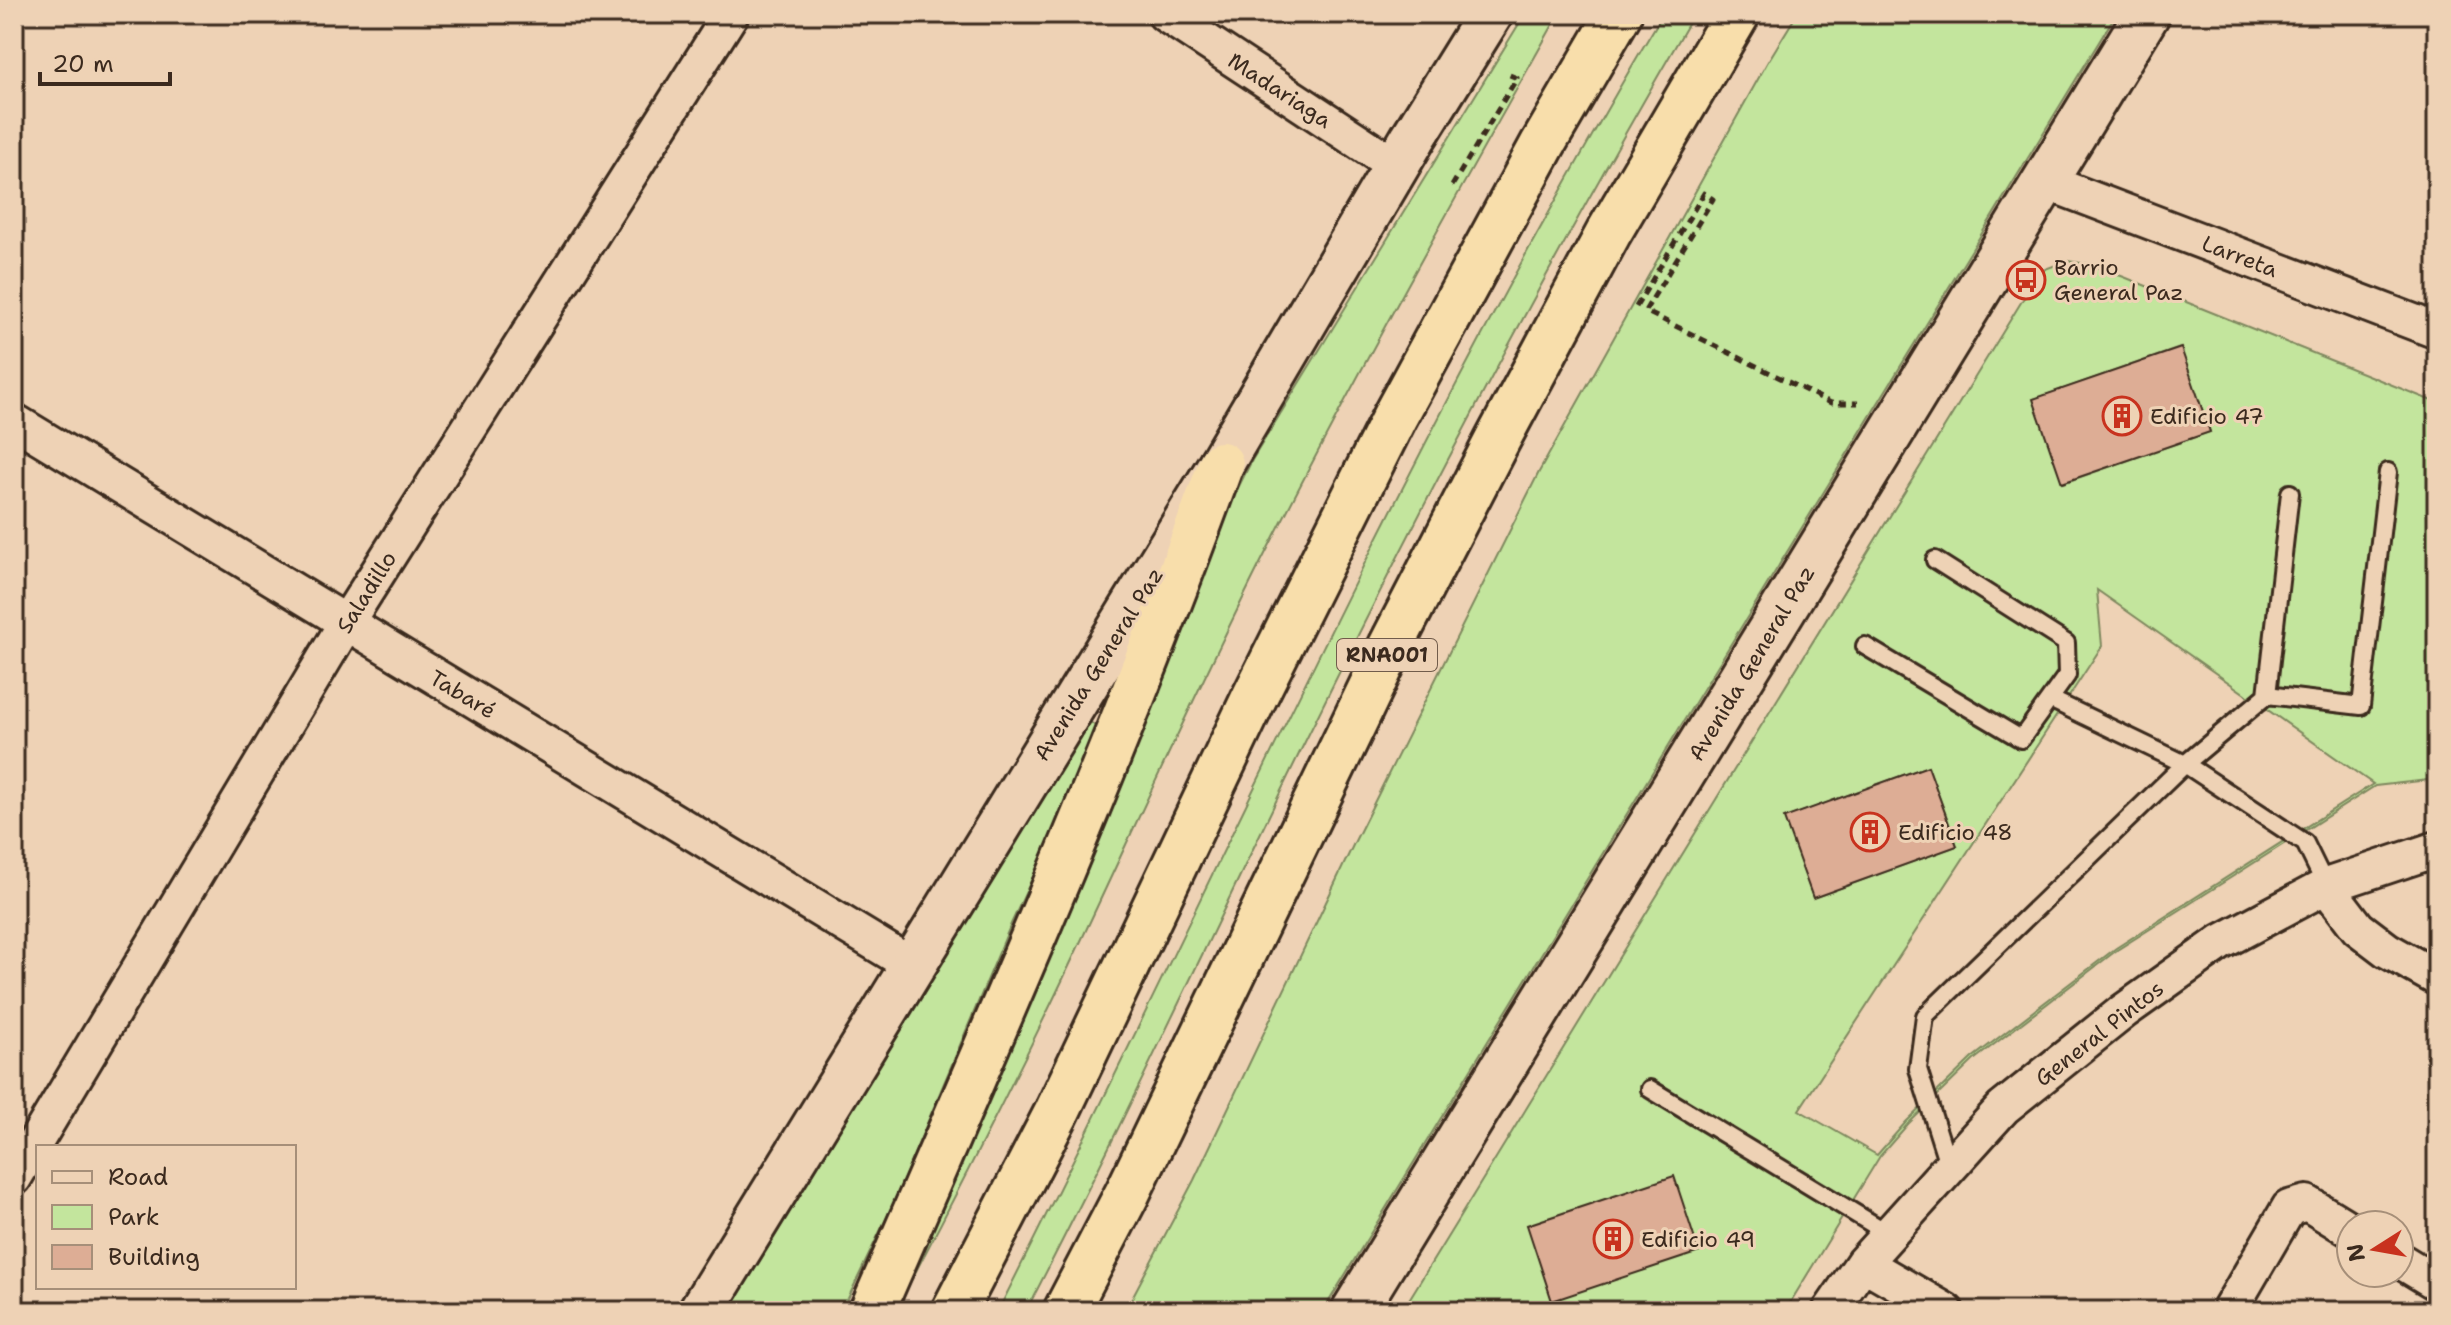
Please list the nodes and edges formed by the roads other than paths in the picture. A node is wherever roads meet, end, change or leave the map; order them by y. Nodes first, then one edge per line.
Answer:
1 (731, 14) edge
2 (1165, 14) edge
3 (1490, 14) edge
4 (1619, 14) edge
5 (1737, 14) edge
6 (2147, 14) edge
7 (1396, 166) junction
8 (2044, 181) junction
9 (2437, 331) edge
10 (14, 421) edge
11 (1221, 464) junction
12 (2388, 472) dead end
13 (2290, 493) dead end
14 (1935, 560) dead end
15 (346, 623) junction
16 (1865, 646) dead end
17 (2267, 695) junction
18 (2050, 699) junction
19 (2185, 764) junction
20 (2437, 849) edge
21 (2326, 886) junction
22 (913, 966) junction
23 (2437, 978) edge
24 (1650, 1089) dead end
25 (1949, 1167) junction
26 (14, 1178) edge
27 (2335, 1220) edge
28 (1889, 1234) junction
29 (1863, 1263) junction
30 (2415, 1270) edge
31 (2437, 1283) edge
32 (701, 1311) edge
33 (872, 1311) edge
34 (954, 1311) edge
35 (1066, 1311) edge
36 (1354, 1311) edge
37 (1830, 1311) edge
38 (1946, 1311) edge
39 (2229, 1311) edge

1 - 15 street, Saladillo
2 - 7 street, Madariaga
3 - 7 street, Avenida General Paz
4 - 34 highway
5 - 35 highway, RNA001
6 - 8 street, Avenida General Paz
7 - 11 street, Avenida General Paz
8 - 9 street, Larreta
8 - 36 street, Avenida General Paz
10 - 15 street, Tabaré
11 - 22 street, Avenida General Paz
11 - 33 highway
12 - 17 lane
13 - 17 lane
14 - 18 lane
15 - 22 street, Tabaré
15 - 26 street, Saladillo
16 - 18 lane
17 - 19 lane
18 - 19 lane
19 - 21 lane
19 - 25 lane
20 - 21 street, General Pintos
21 - 23 street
21 - 25 street, General Pintos
22 - 32 street, Avenida General Paz
24 - 28 lane
25 - 28 street, General Pintos
27 - 39 street
28 - 29 street, General Pintos
29 - 37 street, General Pintos
29 - 38 street
30 - 31 street

